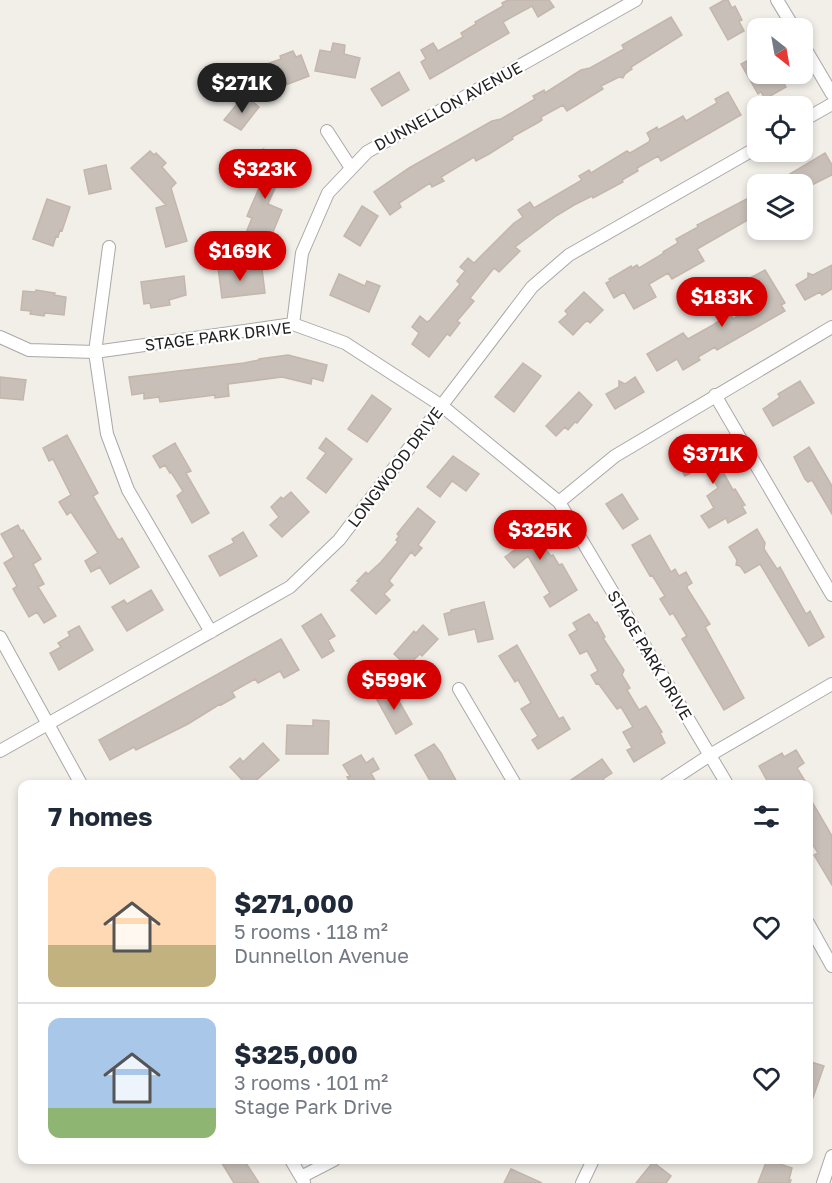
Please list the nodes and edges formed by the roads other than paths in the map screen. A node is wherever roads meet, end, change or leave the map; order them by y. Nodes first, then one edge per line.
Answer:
1 (636, 0) edge
2 (777, 0) edge
3 (788, 18) edge
4 (813, 62) edge
5 (832, 94) edge
6 (832, 104) edge
7 (813, 115) edge
8 (327, 131) dead end
9 (747, 153) edge
10 (351, 168) junction
11 (109, 247) dead end
12 (293, 324) junction
13 (832, 327) edge
14 (0, 337) edge
15 (94, 352) junction
16 (715, 395) junction
17 (441, 406) junction
18 (559, 502) junction
19 (832, 595) edge
20 (211, 632) junction
21 (0, 637) edge
22 (832, 684) edge
23 (459, 689) dead end
24 (48, 724) junction
25 (0, 751) edge
26 (710, 755) junction
27 (79, 780) edge
28 (513, 780) edge
29 (672, 780) edge
30 (725, 780) edge
31 (813, 936) edge
32 (832, 966) edge
33 (832, 1156) edge
34 (293, 1164) edge
35 (328, 1164) edge
36 (589, 1164) edge
37 (303, 1180) edge
38 (582, 1183) edge
39 (824, 1183) edge

1 - 10 street, DUNNELLON AVENUE
2 - 3 street
4 - 5 street
6 - 7 street
8 - 10 street
9 - 17 street, LONGWOOD DRIVE
10 - 12 street, DUNNELLON AVENUE
11 - 15 street
12 - 15 street, STAGE PARK DRIVE
12 - 17 street, STAGE PARK DRIVE
13 - 16 street
14 - 15 street, STAGE PARK DRIVE
15 - 20 street
16 - 18 street
16 - 19 street
17 - 18 street, STAGE PARK DRIVE
17 - 20 street, LONGWOOD DRIVE
18 - 26 street, STAGE PARK DRIVE
20 - 24 street, LONGWOOD DRIVE
21 - 24 street
22 - 26 street
23 - 28 street
24 - 25 street, LONGWOOD DRIVE
24 - 27 street
26 - 29 street
26 - 30 street, STAGE PARK DRIVE
31 - 32 street
33 - 39 street
34 - 37 street
35 - 37 street
36 - 38 street

